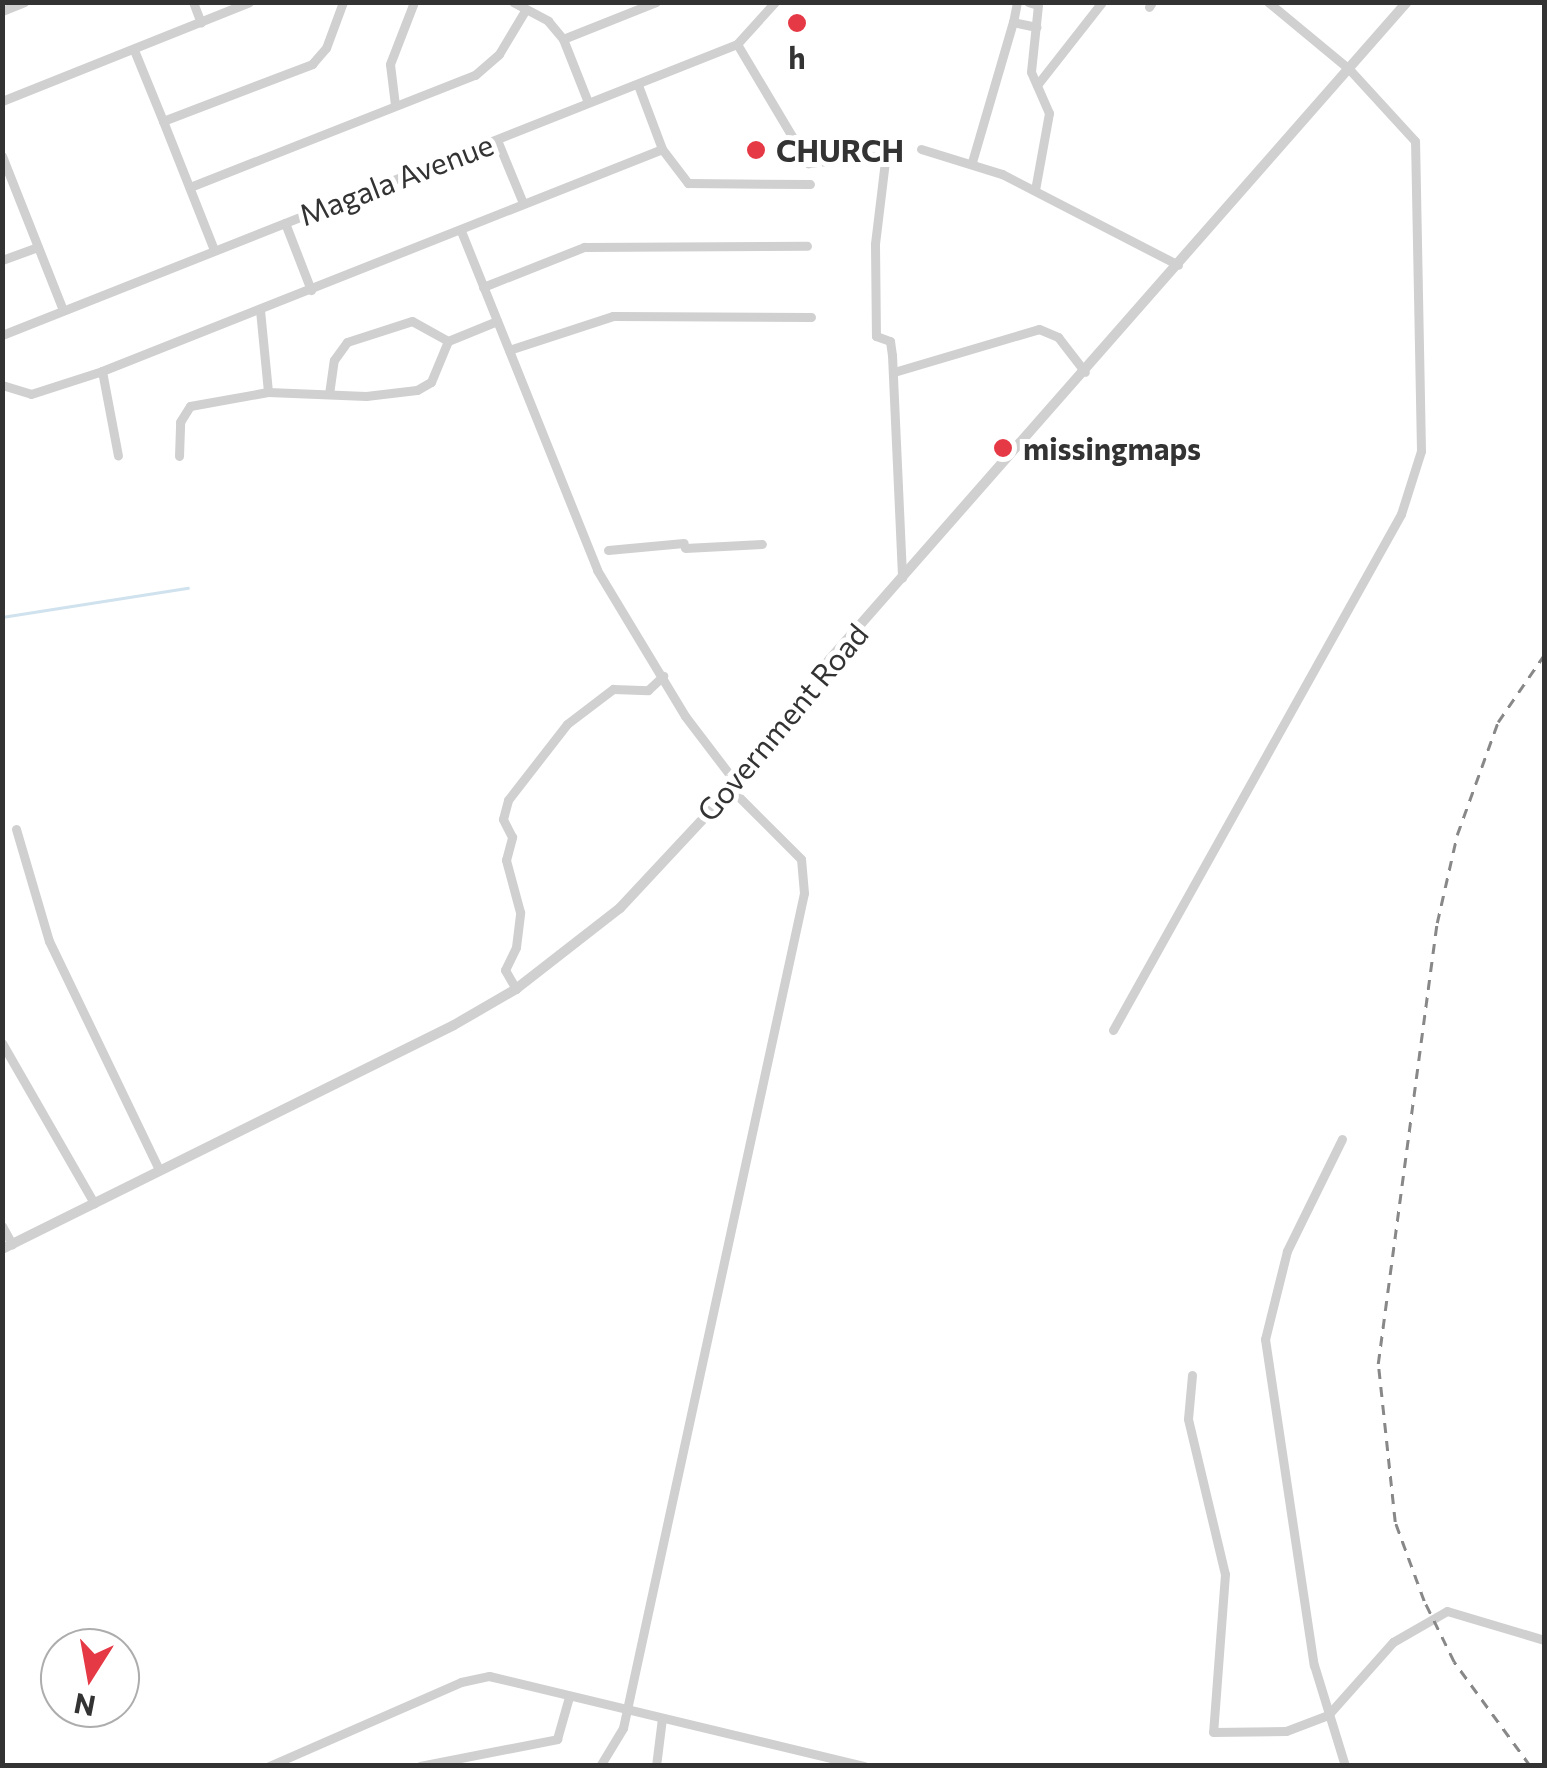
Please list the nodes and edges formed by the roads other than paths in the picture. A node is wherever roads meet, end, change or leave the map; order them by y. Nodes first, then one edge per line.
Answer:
1 (24, 2) edge
2 (193, 2) edge
3 (250, 2) edge
4 (343, 2) edge
5 (414, 2) edge
6 (514, 2) edge
7 (656, 2) edge
8 (775, 2) edge
9 (1018, 2) edge
10 (1028, 2) edge
11 (1102, 2) edge
12 (1268, 2) edge
13 (1407, 2) edge
14 (639, 6) edge
15 (526, 8) junction
16 (2, 12) edge
17 (201, 22) junction
18 (1014, 22) junction
19 (1036, 27) junction
20 (563, 39) junction
21 (737, 44) junction
22 (134, 50) junction
23 (1349, 69) junction
24 (638, 84) junction
25 (1036, 85) junction
26 (2, 100) edge
27 (588, 102) junction
28 (395, 106) junction
29 (164, 120) junction
30 (497, 140) junction
31 (662, 149) junction
32 (922, 149) dead end
33 (2, 156) edge
34 (972, 162) junction
35 (8, 184) edge
36 (810, 184) dead end
37 (190, 187) junction
38 (1035, 190) junction
39 (524, 203) junction
40 (285, 223) junction
41 (460, 231) junction
42 (807, 246) dead end
43 (38, 247) junction
44 (214, 250) junction
45 (2, 260) edge
46 (1178, 265) junction
47 (483, 287) junction
48 (311, 290) junction
49 (63, 310) junction
50 (260, 310) junction
51 (810, 317) dead end
52 (496, 322) junction
53 (2, 334) edge
54 (448, 342) junction
55 (508, 350) junction
56 (102, 371) junction
57 (894, 372) junction
58 (1086, 372) junction
59 (2, 386) edge
60 (268, 392) junction
61 (328, 394) junction
62 (118, 456) dead end
63 (178, 456) dead end
64 (762, 544) dead end
65 (608, 550) dead end
66 (902, 582) junction
67 (663, 676) junction
68 (733, 786) junction
69 (16, 829) dead end
70 (516, 988) junction
71 (1112, 1030) dead end
72 (2, 1043) edge
73 (14, 1064) junction
74 (2, 1070) edge
75 (1342, 1139) dead end
76 (159, 1170) junction
77 (94, 1204) junction
78 (2, 1226) edge
79 (7, 1246) edge
80 (1192, 1375) dead end
81 (1544, 1640) edge
82 (569, 1698) junction
83 (626, 1709) junction
84 (1328, 1714) junction
85 (662, 1718) junction
86 (851, 1764) edge
87 (269, 1766) edge
88 (420, 1766) edge
89 (600, 1766) edge
90 (656, 1766) edge
91 (864, 1766) edge
92 (1345, 1766) edge

1 - 16 street
2 - 17 street
3 - 17 street
4 - 29 street
5 - 28 street
6 - 15 street
7 - 14 street
8 - 21 street, Magala Avenue
9 - 18 street
10 - 19 street
11 - 25 street
12 - 23 street
13 - 23 street, Government Road
14 - 20 street
15 - 20 street
15 - 28 street
17 - 22 street
18 - 19 street
18 - 34 street
19 - 25 street
20 - 27 street
21 - 24 street, Magala Avenue
21 - 57 street
22 - 26 street
22 - 29 street
23 - 46 street, Government Road
23 - 71 street
24 - 27 street, Magala Avenue
24 - 31 street
25 - 38 street
27 - 30 street, Magala Avenue
28 - 37 street
29 - 37 street
30 - 39 street
30 - 40 street, Magala Avenue
31 - 36 street
31 - 39 street
32 - 34 street
33 - 35 street
34 - 38 street
35 - 43 street
37 - 44 street
38 - 46 street
39 - 41 street
40 - 44 street, Magala Avenue
40 - 48 street
41 - 47 street
41 - 48 street
42 - 47 street
43 - 45 street
43 - 49 street
44 - 49 street, Magala Avenue
46 - 58 street, Government Road
47 - 52 street
48 - 50 street
49 - 53 street, Magala Avenue
50 - 56 street
50 - 60 street
51 - 55 street
52 - 54 street
52 - 55 street
54 - 61 street
54 - 61 street
55 - 67 street
56 - 59 street
56 - 62 street
57 - 58 street
57 - 66 street
58 - 66 street, Government Road
60 - 61 street
60 - 63 street
64 - 65 street
66 - 68 street, Government Road
67 - 68 street
67 - 70 street
68 - 70 street, Government Road
68 - 83 street
69 - 76 street
70 - 76 street, Government Road
72 - 73 street
73 - 74 street
73 - 77 street
75 - 84 street
76 - 77 street, Government Road
77 - 79 street, Government Road
78 - 79 street
80 - 84 street
81 - 84 street
82 - 83 street
82 - 87 street
82 - 88 street
83 - 85 street
83 - 89 street
84 - 92 street
85 - 86 street
85 - 90 street
86 - 91 street

